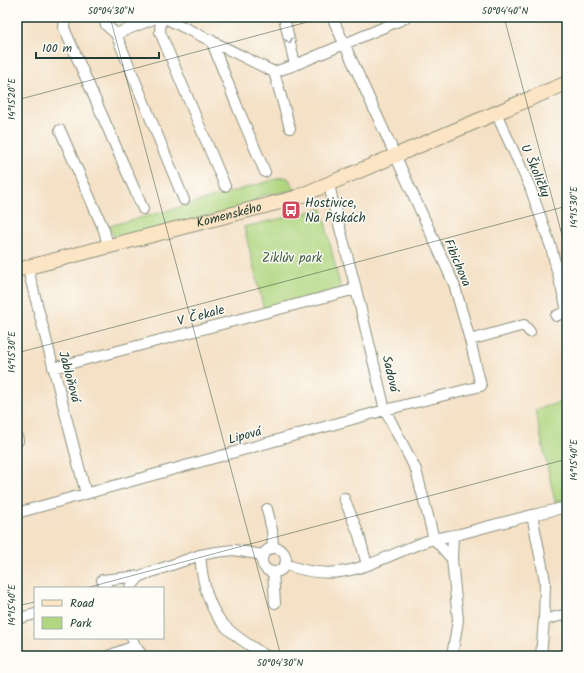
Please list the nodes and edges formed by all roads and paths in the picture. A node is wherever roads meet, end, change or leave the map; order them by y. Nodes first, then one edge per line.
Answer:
1 (65, 17) edge
2 (103, 17) edge
3 (158, 17) edge
4 (162, 17) edge
5 (284, 17) edge
6 (332, 17) edge
7 (408, 17) edge
8 (116, 34) junction
9 (211, 40) junction
10 (344, 44) junction
11 (295, 65) junction
12 (274, 72) junction
13 (567, 83) edge
14 (496, 113) junction
15 (290, 128) dead end
16 (60, 130) dead end
17 (395, 156) junction
18 (265, 172) dead end
19 (329, 184) junction
20 (225, 186) dead end
21 (184, 200) dead end
22 (143, 209) dead end
23 (108, 246) junction
24 (23, 269) edge
25 (356, 289) junction
26 (567, 310) edge
27 (556, 316) dead end
28 (530, 332) dead end
29 (470, 340) junction
30 (53, 368) junction
31 (481, 386) joint
32 (385, 410) junction
33 (86, 494) junction
34 (344, 498) dead end
35 (567, 507) edge
36 (267, 509) dead end
37 (17, 513) edge
38 (532, 515) junction
39 (453, 536) junction
40 (434, 539) junction
41 (273, 548) junction
42 (200, 555) junction
43 (263, 555) junction
44 (452, 559) junction
45 (285, 564) junction
46 (367, 565) junction
47 (273, 572) junction
48 (140, 576) junction
49 (106, 587) edge
50 (131, 587) edge
51 (275, 603) dead end
52 (34, 614) edge
53 (567, 614) edge
54 (17, 619) edge
55 (544, 620) junction
56 (134, 642) edge
57 (108, 656) edge
58 (143, 656) edge
59 (266, 656) edge
60 (452, 656) edge
61 (541, 656) edge

1 - 22 street
2 - 8 street
3 - 8 street
4 - 9 street
4 - 20 street
5 -> 11 street
6 - 10 street, Fibichova
7 - 10 street
8 - 21 street
9 - 12 street
9 - 18 street
10 - 11 street
10 - 17 street, Fibichova
11 - 12 street
12 - 15 street
13 - 14 street, Komenského
14 - 17 street, Komenského
14 - 26 street, U Školičky
16 - 23 street
17 - 19 street, Komenského
17 - 29 street, Fibichova
19 - 23 street, Komenského
19 - 25 street, Sadová
23 - 24 street, Komenského
24 - 30 street, Jabloňová
25 - 30 street, V Čekale
25 - 32 street, Sadová
26 - 27 street, U Školičky
28 - 29 street
29 - 31 street, Fibichova
30 - 33 street, Jabloňová
31 - 32 street, Lipová
32 - 33 street, Lipová
32 - 40 street, Sadová
33 - 37 street, Lipová
34 - 46 street
35 - 38 street
36 - 41 street
38 - 39 street
38 - 55 street
39 - 40 street
39 - 44 street
40 - 44 street, Sadová
40 - 46 street
41 - 43 street
41 - 45 street
42 - 43 street
42 - 48 street
42 - 59 street
43 - 47 street
44 - 60 street
45 - 46 street
45 - 47 street
47 - 51 street
48 - 49 street
48 - 50 street
52 - 54 street
53 - 55 street
55 - 61 street
56 - 57 street
56 - 58 street

